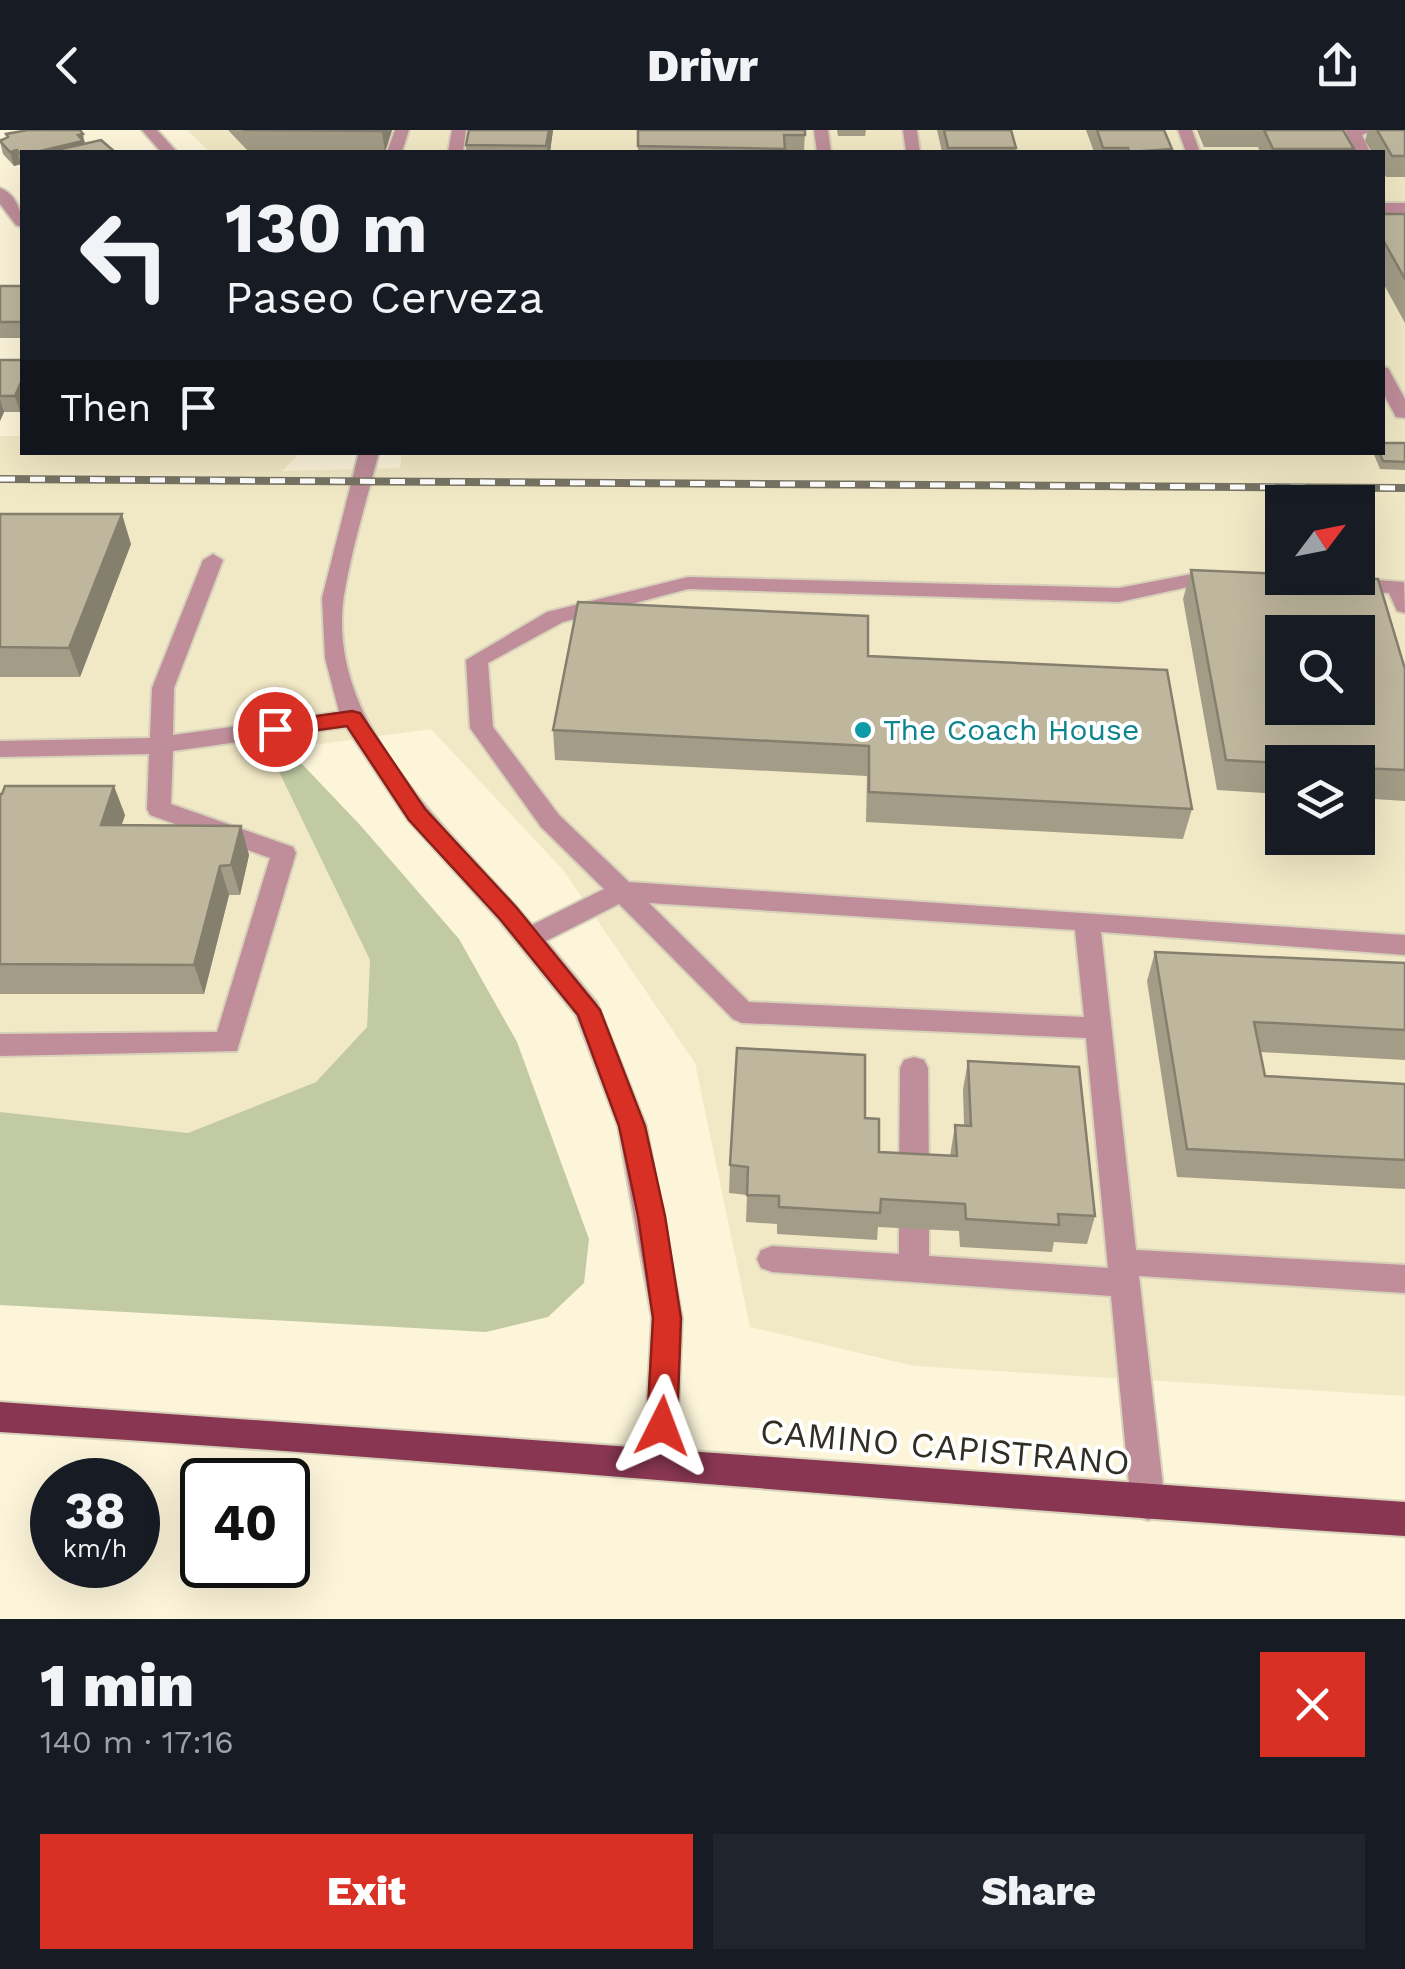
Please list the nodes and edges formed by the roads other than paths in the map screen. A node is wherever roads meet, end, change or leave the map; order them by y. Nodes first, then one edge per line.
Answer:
1 (148, 130) edge
2 (1366, 130) edge
3 (167, 150) edge
4 (1362, 150) edge
5 (0, 193) edge
6 (20, 223) edge
7 (1385, 378) edge
8 (1403, 413) edge
9 (368, 455) edge
10 (213, 560) dead end
11 (1242, 580) edge
12 (1375, 591) edge
13 (1402, 594) edge
14 (352, 718) junction
15 (160, 745) junction
16 (0, 749) edge
17 (622, 891) junction
18 (1087, 920) junction
19 (529, 938) junction
20 (1405, 945) edge
21 (1098, 1028) junction
22 (0, 1045) edge
23 (914, 1068) dead end
24 (914, 1182) edge
25 (914, 1229) edge
26 (772, 1259) dead end
27 (914, 1268) junction
28 (1122, 1272) junction
29 (1405, 1279) edge
30 (0, 1417) edge
31 (660, 1462) junction
32 (1148, 1504) junction
33 (1405, 1519) edge

1 - 3 street
2 - 4 street
5 - 6 street
7 - 8 street
9 - 14 street
10 - 15 street
11 - 17 street
12 - 13 street
14 - 15 street
14 - 19 street
15 - 16 street
15 - 22 street
17 - 18 street
17 - 19 street
17 - 21 street
18 - 20 street
18 - 21 street
19 - 31 street
21 - 28 street
23 - 24 street
25 - 27 street
26 - 27 street
27 - 28 street
28 - 29 street
28 - 32 street
30 - 31 main road, CAMINO CAPISTRANO
31 - 32 main road, CAMINO CAPISTRANO
32 - 33 main road, CAMINO CAPISTRANO

